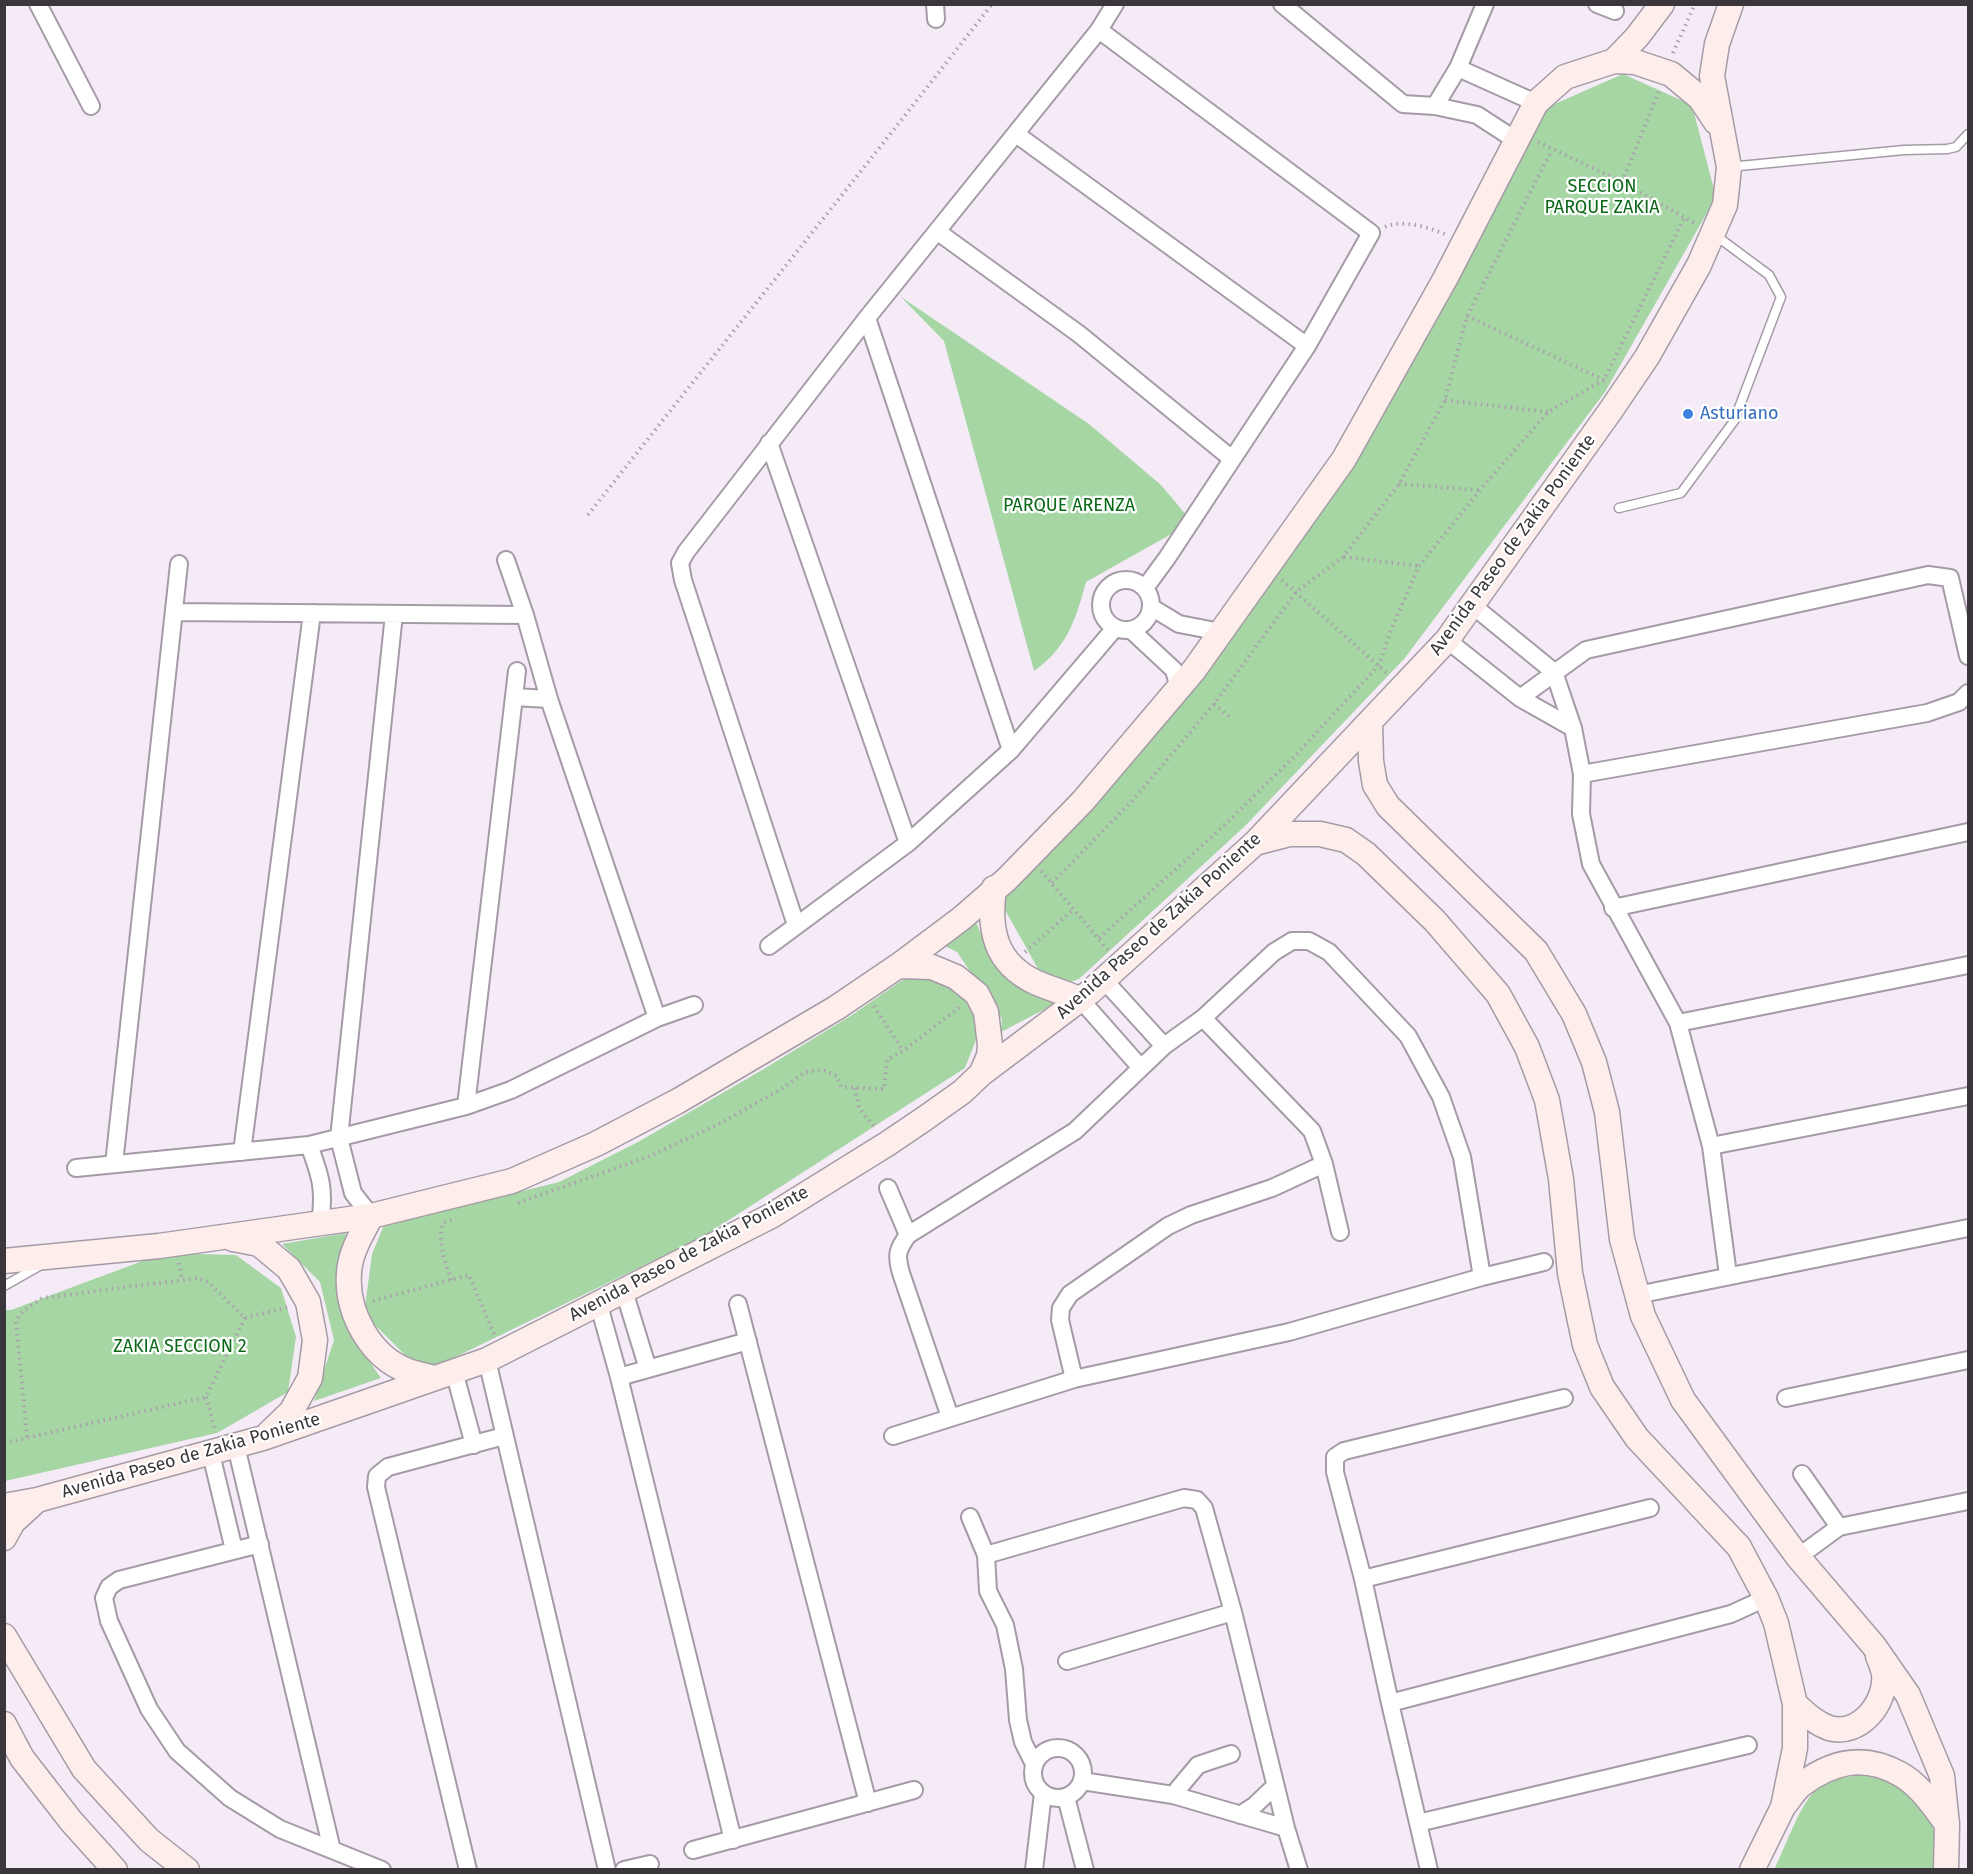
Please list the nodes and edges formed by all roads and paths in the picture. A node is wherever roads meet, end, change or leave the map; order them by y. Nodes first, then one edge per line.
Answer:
1 (38, 4) edge
2 (992, 4) edge
3 (1115, 4) edge
4 (1282, 4) edge
5 (1485, 4) edge
6 (1597, 4) edge
7 (1662, 4) edge
8 (1731, 4) edge
9 (1615, 11) dead end
10 (1099, 30) junction
11 (1614, 62) junction
12 (1458, 68) junction
13 (1536, 103) junction
14 (91, 106) dead end
15 (1435, 106) junction
16 (1720, 130) junction
17 (1016, 134) junction
18 (1968, 134) edge
19 (1519, 137) junction
20 (1552, 150) junction
21 (1729, 167) junction
22 (1684, 218) junction
23 (938, 232) junction
24 (1371, 233) junction
25 (1713, 233) junction
26 (1464, 243) junction
27 (1467, 316) junction
28 (867, 318) junction
29 (1307, 346) junction
30 (1604, 380) junction
31 (1445, 400) junction
32 (1548, 412) junction
33 (769, 443) junction
34 (1232, 459) junction
35 (1399, 484) junction
36 (1480, 490) junction
37 (1619, 508) dead end
38 (588, 515) dead end
39 (1343, 557) junction
40 (506, 560) dead end
41 (179, 564) dead end
42 (1419, 566) junction
43 (1267, 567) junction
44 (1145, 588) junction
45 (1296, 592) junction
46 (1472, 605) junction
47 (1151, 607) junction
48 (174, 612) junction
49 (312, 613) junction
50 (394, 614) junction
51 (525, 615) junction
52 (1123, 629) junction
53 (1221, 632) junction
54 (1447, 640) junction
55 (1968, 657) edge
56 (1379, 665) junction
57 (518, 671) dead end
58 (1554, 672) junction
59 (1179, 688) junction
60 (1401, 688) junction
61 (1968, 693) edge
62 (514, 698) junction
63 (1520, 698) junction
64 (549, 699) junction
65 (1214, 704) junction
66 (1232, 719) dead end
67 (1370, 723) junction
68 (1574, 728) junction
69 (1011, 750) junction
70 (1582, 774) junction
71 (1968, 832) edge
72 (908, 843) junction
73 (1255, 843) junction
74 (1028, 857) junction
75 (1052, 883) junction
76 (994, 888) junction
77 (1613, 908) junction
78 (1074, 909) junction
79 (796, 925) junction
80 (1099, 938) junction
81 (769, 946) dead end
82 (1011, 965) junction
83 (1968, 965) edge
84 (898, 966) junction
85 (1112, 972) junction
86 (864, 989) junction
87 (977, 994) junction
88 (1081, 1000) junction
89 (694, 1005) dead end
90 (657, 1018) junction
91 (1203, 1018) junction
92 (1678, 1023) junction
93 (1164, 1047) junction
94 (903, 1051) junction
95 (1141, 1068) junction
96 (981, 1074) junction
97 (855, 1088) junction
98 (1968, 1096) edge
99 (466, 1106) junction
100 (339, 1138) junction
101 (887, 1144) junction
102 (309, 1146) junction
103 (1711, 1146) junction
104 (242, 1152) junction
105 (114, 1164) junction
106 (1324, 1164) junction
107 (76, 1168) dead end
108 (888, 1188) dead end
109 (512, 1205) dead end
110 (371, 1216) junction
111 (466, 1216) dead end
112 (320, 1224) junction
113 (1968, 1228) edge
114 (1340, 1232) dead end
115 (908, 1235) junction
116 (219, 1237) junction
117 (57, 1256) junction
118 (4, 1261) edge
119 (1544, 1262) dead end
120 (1728, 1275) junction
121 (1482, 1277) junction
122 (451, 1280) junction
123 (4, 1286) edge
124 (624, 1290) junction
125 (1637, 1295) junction
126 (308, 1302) junction
127 (598, 1302) junction
128 (738, 1304) dead end
129 (353, 1307) junction
130 (245, 1318) junction
131 (488, 1323) dead end
132 (748, 1341) junction
133 (487, 1360) junction
134 (1968, 1360) edge
135 (648, 1369) junction
136 (444, 1375) junction
137 (620, 1377) junction
138 (1074, 1379) junction
139 (206, 1397) junction
140 (1564, 1398) dead end
141 (1786, 1398) dead end
142 (950, 1417) junction
143 (214, 1425) dead end
144 (504, 1436) junction
145 (893, 1436) dead end
146 (27, 1437) junction
147 (263, 1438) junction
148 (4, 1443) edge
149 (474, 1445) junction
150 (236, 1446) junction
151 (211, 1454) junction
152 (1802, 1474) dead end
153 (37, 1500) junction
154 (1968, 1501) edge
155 (4, 1506) edge
156 (1650, 1508) dead end
157 (970, 1517) dead end
158 (1839, 1527) junction
159 (4, 1538) edge
160 (260, 1544) junction
161 (234, 1550) junction
162 (986, 1555) junction
163 (1798, 1557) junction
164 (1362, 1579) junction
165 (1766, 1598) junction
166 (1233, 1612) junction
167 (4, 1636) edge
168 (1874, 1646) junction
169 (1067, 1661) dead end
170 (1390, 1703) junction
171 (1795, 1704) junction
172 (4, 1724) edge
173 (1748, 1745) dead end
174 (1231, 1754) dead end
175 (1034, 1764) junction
176 (1083, 1781) junction
177 (1275, 1786) junction
178 (914, 1790) dead end
179 (1043, 1793) junction
180 (1173, 1795) junction
181 (1066, 1797) junction
182 (868, 1803) junction
183 (1783, 1807) junction
184 (1240, 1815) junction
185 (1418, 1823) junction
186 (1947, 1824) junction
187 (1286, 1828) junction
188 (733, 1840) junction
189 (332, 1850) junction
190 (693, 1850) dead end
191 (650, 1864) dead end
192 (115, 1869) edge
193 (187, 1869) edge
194 (382, 1869) edge
195 (468, 1869) edge
196 (607, 1869) edge
197 (624, 1869) edge
198 (1034, 1869) edge
199 (1085, 1869) edge
200 (1299, 1869) edge
201 (1429, 1869) edge
202 (1752, 1869) edge
203 (1946, 1869) edge

1 - 14 street
2 - 38 path
3 - 10 street
4 - 15 street
5 - 12 street
6 - 9 street
7 - 11 street
8 - 16 street, Avenida Paseo de Zakia Poniente
10 - 17 street
10 - 24 street
11 - 13 street
11 - 16 street
12 - 13 street
12 - 15 street
13 - 19 street
15 - 19 street
16 - 21 street, Avenida Paseo de Zakia Poniente
17 - 23 street
17 - 29 street
18 - 21 lane
19 - 20 path
19 - 26 street
20 - 22 path
20 - 27 path
21 - 25 street, Avenida Paseo de Zakia Poniente
22 - 25 path
22 - 30 path
23 - 28 street
23 - 34 street
24 - 26 path
24 - 29 street
25 - 37 lane
25 - 46 street, Avenida Paseo de Zakia Poniente
26 - 43 street
27 - 30 path
27 - 31 path
28 - 33 street
28 - 69 street
29 - 34 street
30 - 32 path
31 - 32 path
31 - 35 path
32 - 36 path
33 - 72 street
33 - 79 street
34 - 44 street
35 - 36 path
35 - 39 path
36 - 42 path
39 - 42 path
39 - 45 path
40 - 51 street
41 - 48 street
42 - 56 path
43 - 45 path
43 - 53 street
44 - 47 street
44 - 52 street
45 - 56 path
45 - 65 path
46 - 54 street, Avenida Paseo de Zakia Poniente
46 - 58 street
47 - 52 street
47 - 53 street
48 - 49 street
48 - 105 street
49 - 50 street
49 - 104 street
50 - 51 street
50 - 100 street
51 - 64 street
52 - 59 street
52 - 69 street
53 - 59 street
54 - 60 street, Avenida Paseo de Zakia Poniente
54 - 63 street
55 - 58 street
56 - 60 path
56 - 80 path
57 - 62 street
58 - 63 street
58 - 68 street
59 - 74 street
60 - 67 street, Avenida Paseo de Zakia Poniente
61 - 70 street
62 - 64 street
62 - 99 street
63 - 68 street
64 - 90 street
65 - 66 path
65 - 75 path
67 - 73 street, Avenida Paseo de Zakia Poniente
67 - 125 street
68 - 70 street
69 - 72 street
70 - 77 street
71 - 77 street
72 - 79 street
73 - 85 street, Avenida Paseo de Zakia Poniente
73 - 165 street
74 - 75 path
74 - 76 street
75 - 78 path
76 - 82 street
76 - 84 street
77 - 92 street
78 - 80 path
78 - 82 path
79 - 81 street
80 - 85 path
82 - 88 street
83 - 92 street
84 - 86 street
84 - 87 street
85 - 88 street, Avenida Paseo de Zakia Poniente
85 - 93 street
86 - 94 path
86 - 110 street
87 - 94 path
87 - 96 street
88 - 95 street
88 - 96 street, Avenida Paseo de Zakia Poniente
89 - 90 street
90 - 99 street
91 - 93 street
91 - 106 street
91 - 121 street
92 - 103 street
93 - 95 street
94 - 97 path
95 - 115 street
96 - 101 street, Avenida Paseo de Zakia Poniente
97 - 101 path
97 - 109 path
98 - 103 street
99 - 100 street
100 - 102 street
100 - 110 street
101 - 124 street, Avenida Paseo de Zakia Poniente
102 - 104 street
102 - 112 street
103 - 120 street
104 - 105 street
105 - 107 street
106 - 114 street
106 - 138 street
108 - 115 street
110 - 112 street
110 - 129 street
111 - 122 path
112 - 116 street
113 - 120 street
115 - 142 street
116 - 117 street
116 - 126 street
117 - 118 street
117 - 123 lane
119 - 121 street
120 - 125 street
121 - 138 street
122 - 129 path
122 - 131 path
124 - 127 street, Avenida Paseo de Zakia Poniente
124 - 135 street
125 - 163 street
126 - 130 path
126 - 147 street
127 - 133 street, Avenida Paseo de Zakia Poniente
127 - 137 street
128 - 132 street
129 - 136 street
130 - 139 path
130 - 146 path
132 - 135 street
132 - 182 street
133 - 136 street, Avenida Paseo de Zakia Poniente
133 - 144 street
134 - 141 street
135 - 137 street
136 - 147 street, Avenida Paseo de Zakia Poniente
136 - 149 street
137 - 188 street
138 - 142 street
139 - 143 path
139 - 146 path
140 - 164 street
142 - 145 street
144 - 149 street
144 - 196 street
146 - 148 path
147 - 150 street, Avenida Paseo de Zakia Poniente
149 - 195 street
150 - 151 street, Avenida Paseo de Zakia Poniente
150 - 160 street
151 - 153 street, Avenida Paseo de Zakia Poniente
151 - 161 street
152 - 158 street
153 - 155 street, Avenida Paseo de Zakia Poniente
153 - 159 street
154 - 158 street
156 - 164 street
157 - 162 street
158 - 163 street
160 - 161 street
160 - 189 street
161 - 189 street
162 - 166 street
162 - 175 street
163 - 168 street
164 - 170 street
165 - 170 street
165 - 171 street
166 - 169 street
166 - 177 street
167 - 193 street
168 - 171 street
168 - 186 street
170 - 185 street
171 - 183 street
172 - 192 street
173 - 185 street
174 - 180 street
175 - 176 street
175 - 179 street
176 - 180 street
176 - 181 street
177 - 184 street
177 - 187 street
178 - 182 street
179 - 181 street
179 - 198 street
180 - 184 street
181 - 199 street
182 - 188 street
183 - 186 street
183 - 202 street
184 - 187 street
185 - 201 street
186 - 203 street
187 - 200 street
188 - 190 street
189 - 194 street
191 - 197 street

